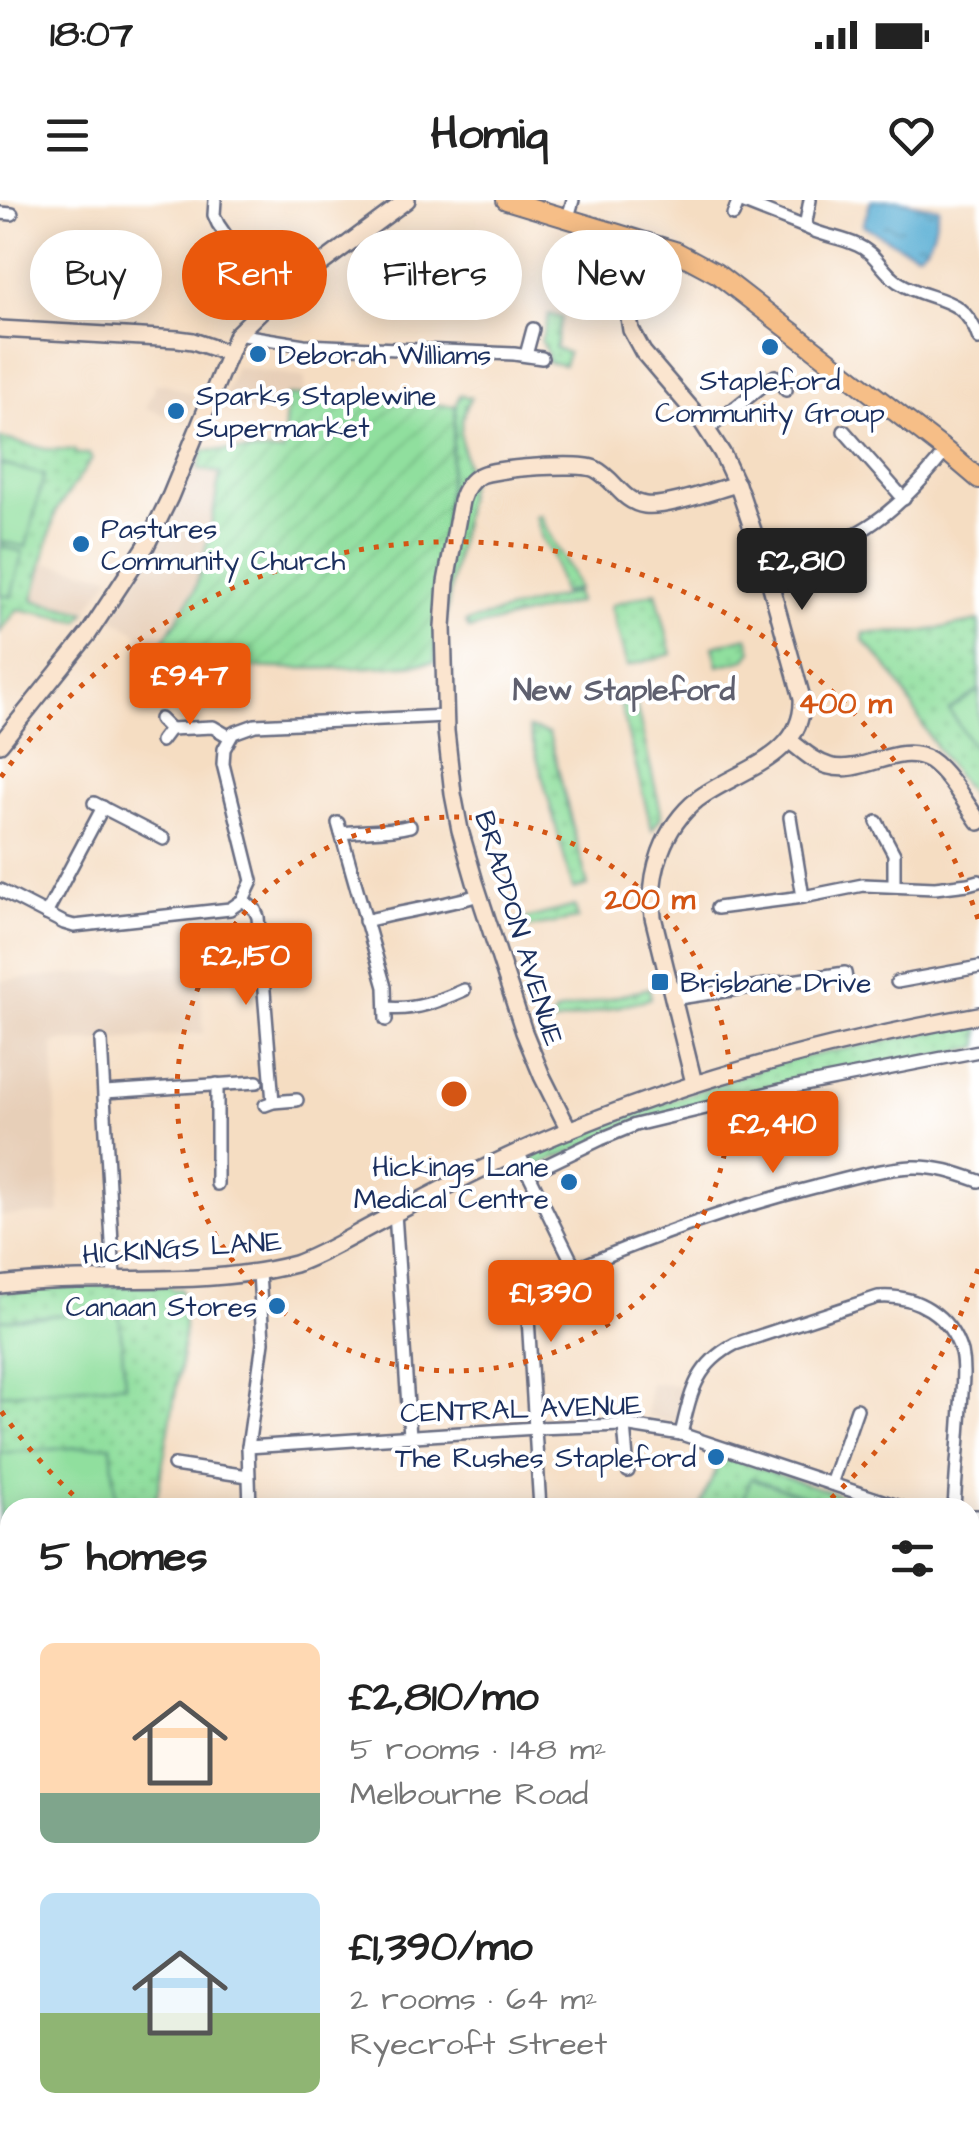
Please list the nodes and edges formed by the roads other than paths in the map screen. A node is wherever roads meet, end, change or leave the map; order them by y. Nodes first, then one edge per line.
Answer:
1 (215, 200) edge
2 (407, 200) edge
3 (506, 200) edge
4 (739, 200) edge
5 (810, 200) edge
6 (570, 209) edge
7 (733, 215) dead end
8 (804, 227) junction
9 (222, 230) edge
10 (618, 230) edge
11 (682, 255) edge
12 (327, 259) edge
13 (251, 320) edge
14 (629, 320) edge
15 (532, 328) dead end
16 (0, 329) edge
17 (237, 334) junction
18 (979, 339) edge
19 (228, 354) junction
20 (526, 355) junction
21 (542, 358) dead end
22 (786, 390) dead end
23 (707, 430) junction
24 (844, 431) dead end
25 (946, 451) junction
26 (979, 479) edge
27 (737, 484) junction
28 (904, 499) junction
29 (765, 567) junction
30 (446, 716) junction
31 (160, 719) dead end
32 (170, 729) junction
33 (230, 737) junction
34 (160, 741) dead end
35 (790, 741) junction
36 (0, 744) edge
37 (979, 822) edge
38 (787, 825) dead end
39 (410, 826) dead end
40 (144, 828) junction
41 (878, 832) dead end
42 (164, 839) dead end
43 (136, 842) dead end
44 (979, 881) edge
45 (894, 885) junction
46 (0, 890) edge
47 (479, 894) junction
48 (803, 896) junction
49 (243, 900) junction
50 (717, 908) dead end
51 (46, 914) junction
52 (366, 921) junction
53 (979, 967) edge
54 (904, 977) dead end
55 (848, 985) dead end
56 (464, 990) dead end
57 (672, 999) junction
58 (979, 1015) edge
59 (101, 1041) dead end
60 (979, 1051) edge
61 (257, 1082) dead end
62 (694, 1082) junction
63 (217, 1084) junction
64 (105, 1092) junction
65 (297, 1100) dead end
66 (569, 1130) junction
67 (518, 1152) junction
68 (528, 1174) junction
69 (979, 1181) edge
70 (217, 1184) dead end
71 (395, 1213) junction
72 (576, 1268) junction
73 (259, 1272) junction
74 (114, 1279) junction
75 (0, 1284) edge
76 (857, 1409) dead end
77 (624, 1425) junction
78 (536, 1428) junction
79 (681, 1434) junction
80 (410, 1436) junction
81 (248, 1447) junction
82 (643, 1462) dead end
83 (174, 1466) dead end
84 (248, 1476) junction
85 (831, 1484) junction
86 (249, 1498) edge
87 (540, 1498) edge
88 (874, 1498) edge
89 (955, 1498) edge

1 - 9 street
2 - 12 street
3 - 6 main road
4 - 7 street
4 - 8 street
5 - 8 street
6 - 10 main road
8 - 18 street
11 - 25 main road
13 - 17 street
14 - 23 street
15 - 20 street
16 - 19 street
17 - 19 street
17 - 20 street
19 - 36 street
20 - 21 street
22 - 23 street
23 - 27 street
24 - 28 street
25 - 26 main road
25 - 28 street
27 - 29 street
27 - 30 street, BRADDON AVENUE
28 - 29 street
29 - 35 street
30 - 33 street
30 - 47 street, BRADDON AVENUE
31 - 32 street
32 - 33 street
32 - 34 street
33 - 49 street
35 - 37 street
35 - 57 street
38 - 48 street
39 - 52 street
40 - 42 street
40 - 43 street
40 - 51 street
41 - 45 street
44 - 45 street
45 - 48 street
46 - 51 street
47 - 52 street
47 - 66 street, BRADDON AVENUE
48 - 50 street
49 - 51 street
49 - 65 street
52 - 56 street
53 - 54 street
55 - 57 street
57 - 62 street
58 - 62 street, HICKINGS LANE
59 - 64 street
60 - 68 street
61 - 63 street
62 - 66 street, HICKINGS LANE
63 - 64 street
63 - 70 street
64 - 74 street
66 - 67 street, HICKINGS LANE
67 - 68 street
67 - 71 street, HICKINGS LANE
68 - 72 street
69 - 72 street
71 - 73 street, HICKINGS LANE
71 - 80 street
72 - 78 street
73 - 74 street, HICKINGS LANE
73 - 81 street
74 - 75 street, HICKINGS LANE
76 - 85 street
77 - 78 street, CENTRAL AVENUE
77 - 79 street, CENTRAL AVENUE
77 - 82 street
78 - 80 street, CENTRAL AVENUE
78 - 87 street
79 - 85 street, CENTRAL AVENUE
79 - 89 street
80 - 81 street, CENTRAL AVENUE
81 - 84 street
83 - 84 street
84 - 86 street
85 - 88 street, CENTRAL AVENUE

